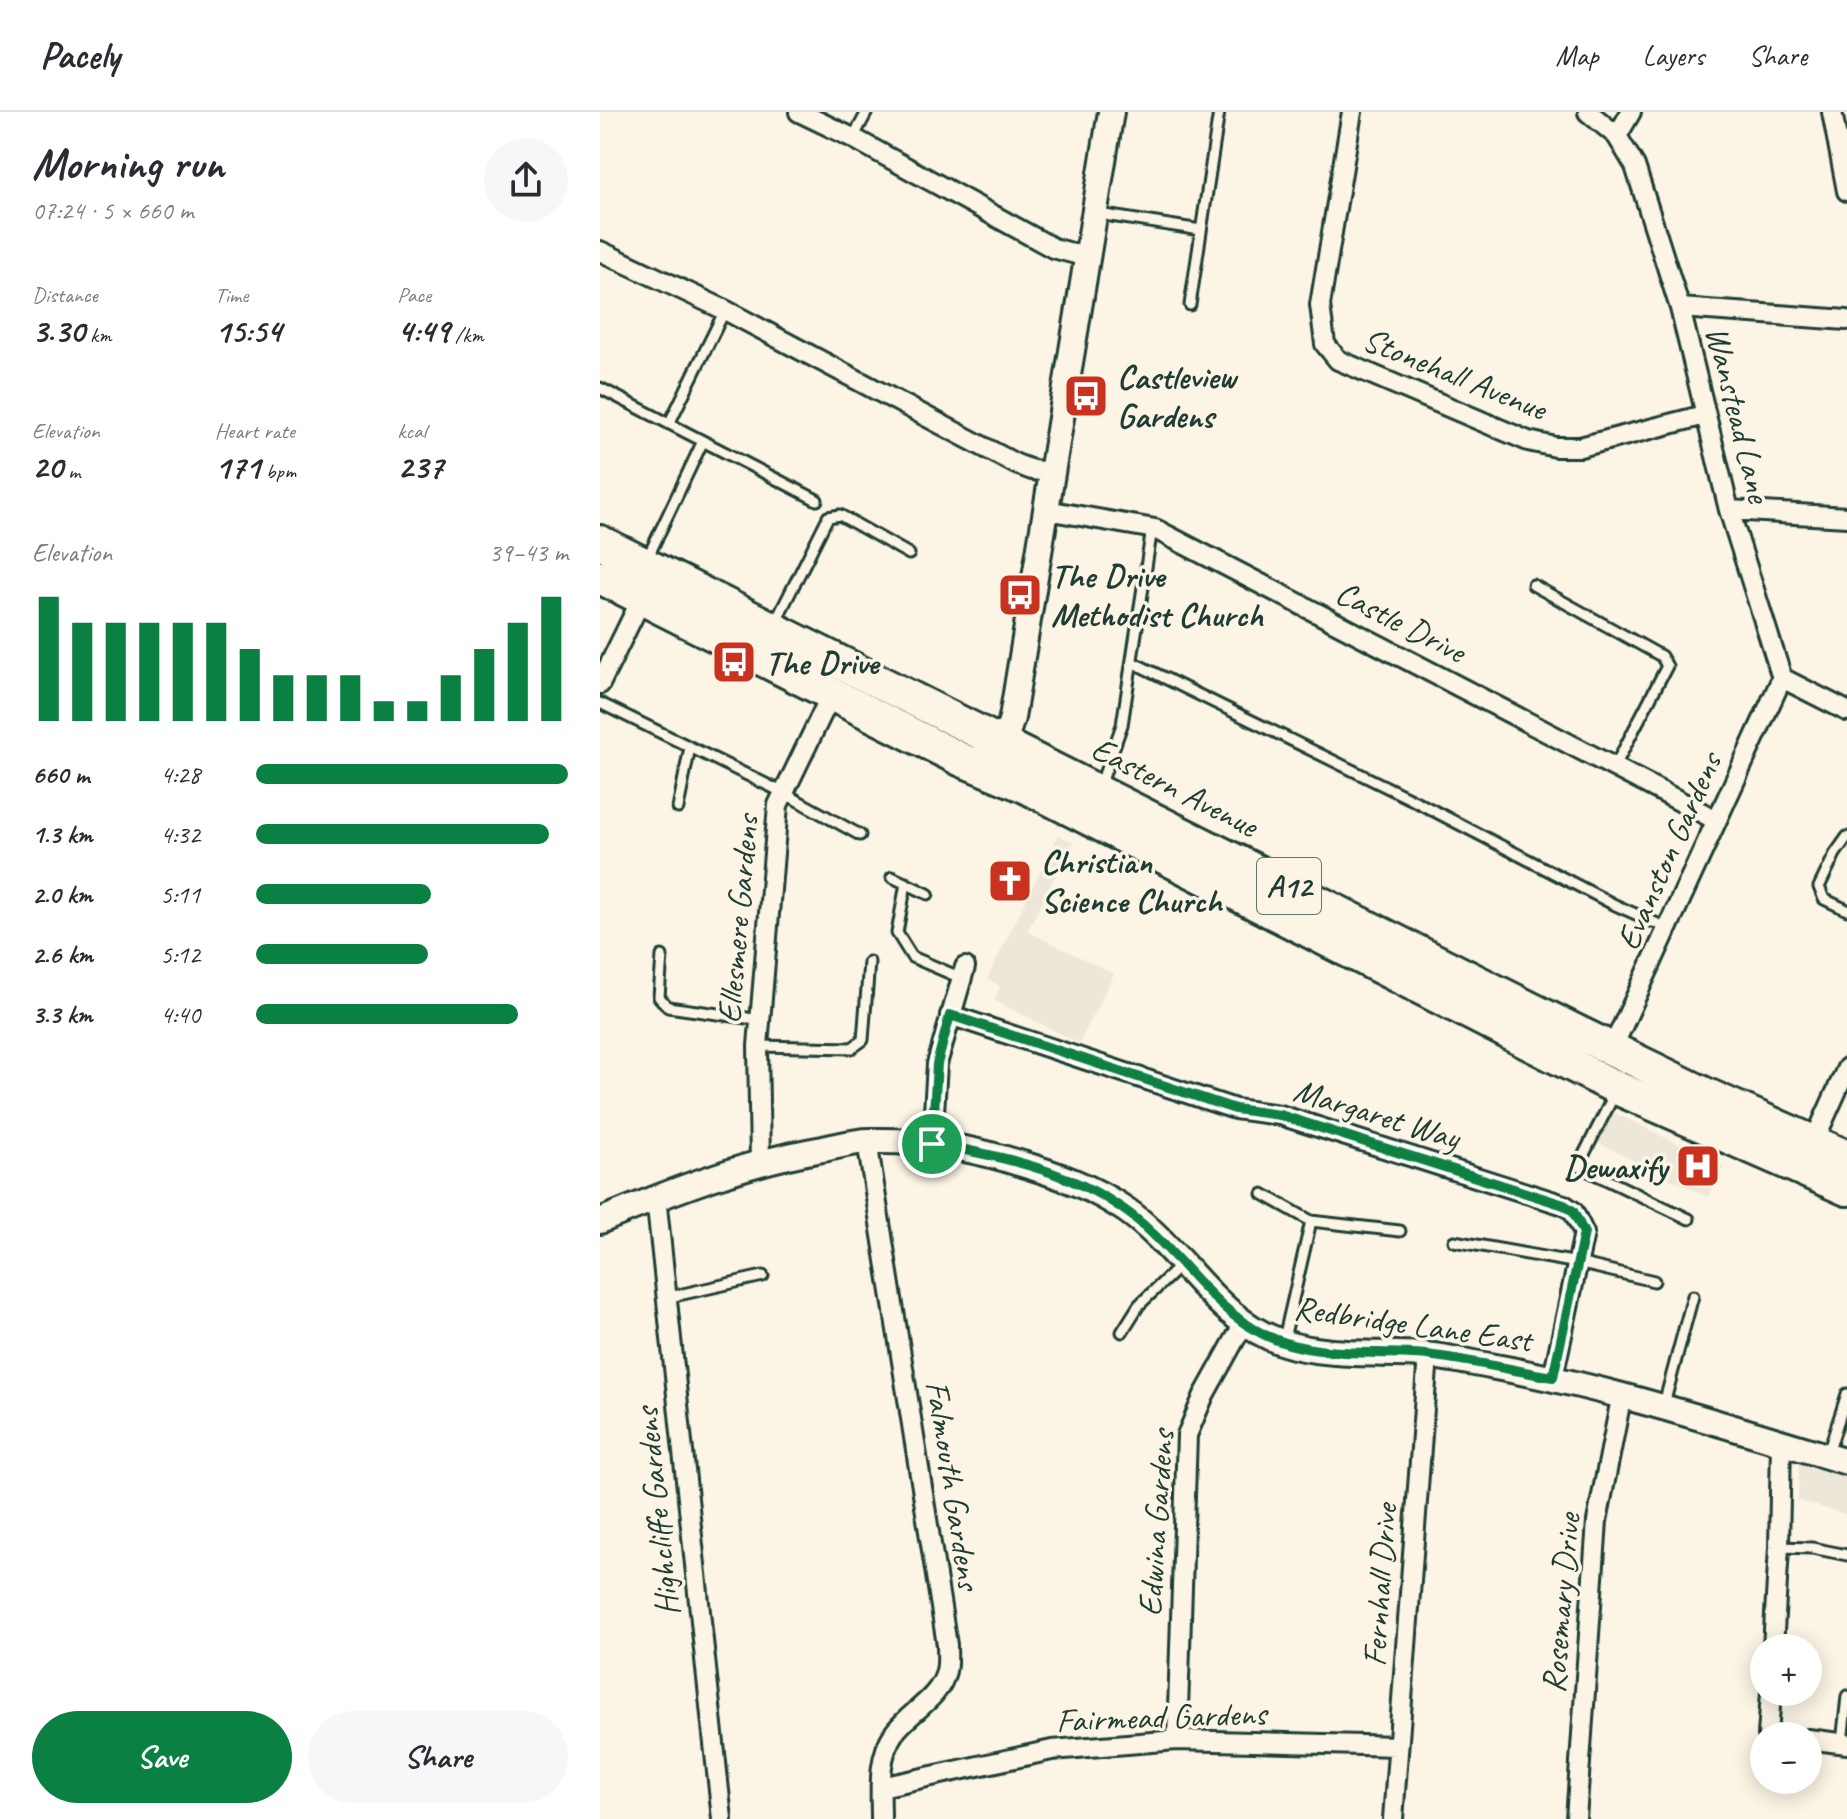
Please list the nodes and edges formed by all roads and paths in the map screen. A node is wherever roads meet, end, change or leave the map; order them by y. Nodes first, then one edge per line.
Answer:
1 (799, 112) edge
2 (867, 112) edge
3 (1111, 112) edge
4 (1219, 112) edge
5 (1352, 112) edge
6 (1588, 112) edge
7 (1631, 112) edge
8 (1832, 112) edge
9 (1617, 136) junction
10 (853, 138) junction
11 (1847, 191) edge
12 (1094, 214) junction
13 (1201, 230) junction
14 (600, 251) edge
15 (1087, 257) junction
16 (1190, 305) dead end
17 (1680, 308) junction
18 (725, 310) junction
19 (1847, 320) edge
20 (600, 388) edge
21 (1705, 415) junction
22 (669, 424) junction
23 (703, 441) junction
24 (1052, 472) junction
25 (817, 500) dead end
26 (1046, 510) junction
27 (1729, 510) junction
28 (1847, 517) edge
29 (1152, 528) junction
30 (600, 542) edge
31 (909, 554) dead end
32 (644, 564) junction
33 (600, 577) edge
34 (1533, 585) dead end
35 (642, 598) junction
36 (772, 628) junction
37 (1132, 662) junction
38 (1782, 678) junction
39 (600, 684) edge
40 (832, 693) junction
41 (600, 703) edge
42 (1847, 711) edge
43 (1004, 743) junction
44 (690, 747) junction
45 (1614, 768) junction
46 (1025, 786) junction
47 (1098, 790) junction
48 (784, 793) junction
49 (678, 808) dead end
50 (1716, 820) junction
51 (860, 835) dead end
52 (1847, 837) edge
53 (892, 877) dead end
54 (906, 883) junction
55 (928, 894) dead end
56 (1847, 910) edge
57 (1669, 929) junction
58 (662, 956) dead end
59 (869, 962) dead end
60 (963, 973) joint
61 (950, 1015) junction
62 (761, 1020) junction
63 (758, 1046) junction
64 (1612, 1049) junction
65 (1847, 1068) edge
66 (1617, 1088) junction
67 (867, 1141) junction
68 (1814, 1141) junction
69 (932, 1144) junction
70 (1847, 1157) edge
71 (760, 1162) junction
72 (1847, 1181) edge
73 (1847, 1189) edge
74 (1263, 1194) dead end
75 (656, 1197) junction
76 (1689, 1219) dead end
77 (600, 1221) edge
78 (1311, 1221) junction
79 (1400, 1231) dead end
80 (1454, 1241) dead end
81 (1578, 1263) junction
82 (1181, 1265) junction
83 (763, 1276) dead end
84 (1654, 1281) dead end
85 (1693, 1296) dead end
86 (665, 1298) junction
87 (1244, 1323) junction
88 (1122, 1332) dead end
89 (1283, 1343) junction
90 (1428, 1355) junction
91 (1553, 1377) junction
92 (1622, 1394) junction
93 (1847, 1394) edge
94 (1663, 1406) junction
95 (1781, 1443) junction
96 (1837, 1459) edge
97 (1779, 1547) junction
98 (1847, 1555) edge
99 (1774, 1634) edge
100 (1847, 1696) edge
101 (1177, 1740) junction
102 (1822, 1741) edge
103 (1845, 1743) edge
104 (1398, 1746) junction
105 (881, 1787) junction
106 (722, 1819) edge
107 (881, 1819) edge
108 (1393, 1819) edge
109 (1576, 1819) edge

1 - 10 street
2 - 10 lane
3 - 12 street
4 - 13 lane
5 - 21 street, Stonehall Avenue
6 - 9 street, Wanstead Lane
7 - 9 street
8 - 11 street
9 - 17 street, Wanstead Lane
10 - 15 street
12 - 13 lane
12 - 15 street
13 - 16 lane
14 - 18 street
15 - 24 street
17 - 19 street
17 - 21 street, Wanstead Lane
18 - 22 lane
18 - 24 street
20 - 22 lane
21 - 27 street, Wanstead Lane
22 - 23 lane
23 - 25 lane
23 - 32 lane
24 - 26 street
26 - 29 street, Castle Drive
26 - 43 street
27 - 28 street
27 - 38 street, Wanstead Lane
29 - 37 lane
29 - 45 street, Castle Drive
30 - 32 highway, Eastern Avenue / A12
31 - 36 lane
32 - 36 highway, Eastern Avenue / A12
33 - 35 highway, Eastern Avenue / A12
34 - 45 lane
35 - 39 street
35 - 40 highway, Eastern Avenue / A12
36 - 43 highway, Eastern Avenue / A12
37 - 47 lane
37 - 57 lane
38 - 42 street
38 - 50 street, Evanston Gardens
40 - 46 highway, Eastern Avenue / A12
40 - 48 street, Ellesmere Gardens
41 - 44 lane
43 - 46 street
43 - 47 highway, Eastern Avenue / A12
44 - 48 lane
44 - 49 lane
45 - 50 street, Castle Drive
46 - 66 highway, Eastern Avenue / A12
47 - 64 highway, Eastern Avenue / A12
48 - 51 lane
48 - 62 street, Ellesmere Gardens
50 - 57 street, Evanston Gardens
52 - 56 lane
53 - 54 lane
54 - 55 lane
54 - 60 lane
57 - 64 street, Evanston Gardens
58 - 62 lane
59 - 63 lane
60 - 61 street
61 - 69 street
61 - 81 street, Margaret Way
62 - 63 street, Ellesmere Gardens
63 - 71 street, Ellesmere Gardens
64 - 68 highway, Eastern Avenue / A12
65 - 68 street
66 - 73 highway, Eastern Avenue / A12
66 - 76 lane
67 - 69 street, Redbridge Lane East
67 - 71 street, Redbridge Lane East
67 - 105 street, Falmouth Gardens
68 - 70 highway, Eastern Avenue / A12
68 - 72 street
69 - 82 street, Redbridge Lane East
71 - 75 street, Redbridge Lane East
74 - 78 lane
75 - 77 street, Redbridge Lane East
75 - 86 street, Highcliffe Gardens
78 - 79 lane
78 - 89 lane
80 - 81 lane
81 - 84 lane
81 - 91 street, Margaret Way
82 - 87 street, Redbridge Lane East
82 - 88 lane
83 - 86 lane
85 - 94 lane
86 - 106 street, Highcliffe Gardens
87 - 89 street, Redbridge Lane East
87 - 101 street, Edwina Gardens
89 - 90 street, Redbridge Lane East
90 - 91 street, Redbridge Lane East
90 - 104 street, Fernhall Drive
91 - 92 street, Redbridge Lane East
92 - 94 street, Redbridge Lane East
92 - 109 street, Rosemary Drive
93 - 96 lane
94 - 95 street, Redbridge Lane East
95 - 96 street, Redbridge Lane East
95 - 97 street
97 - 98 lane
97 - 99 street
100 - 103 lane
101 - 104 street, Fairmead Gardens
101 - 105 street, Fairmead Gardens
102 - 103 street
104 - 108 street, Fernhall Drive
105 - 107 street, Falmouth Gardens

